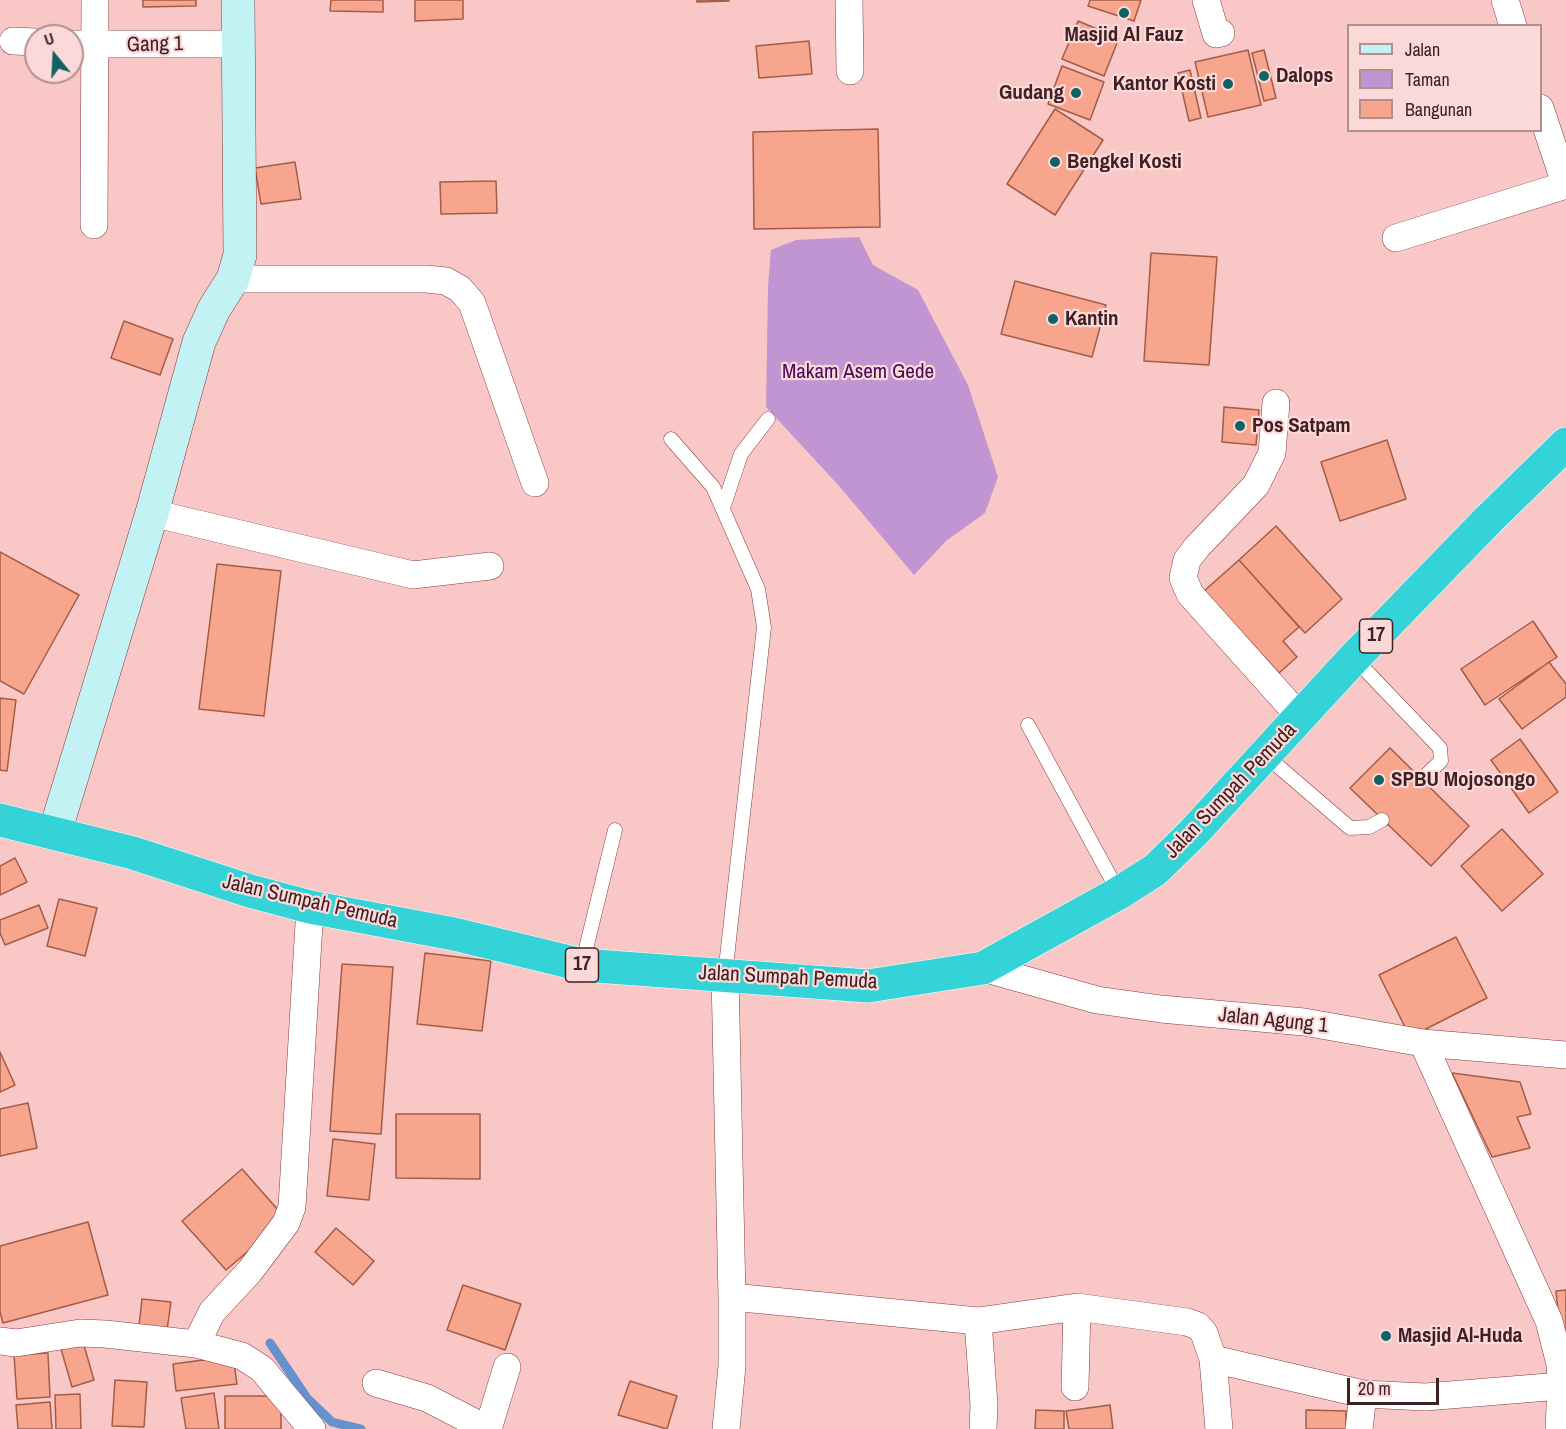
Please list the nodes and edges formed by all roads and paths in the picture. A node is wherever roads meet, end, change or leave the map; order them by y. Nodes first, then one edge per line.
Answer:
1 (94, 0) edge
2 (238, 0) edge
3 (849, 0) edge
4 (1206, 0) edge
5 (1505, 0) edge
6 (1512, 24) edge
7 (1221, 33) dead end
8 (239, 44) junction
9 (84, 45) edge
10 (850, 71) dead end
11 (1542, 114) edge
12 (1566, 185) edge
13 (94, 225) dead end
14 (1396, 238) dead end
15 (233, 279) junction
16 (1276, 403) dead end
17 (768, 419) dead end
18 (671, 439) dead end
19 (1566, 444) edge
20 (535, 483) dead end
21 (723, 508) junction
22 (152, 513) junction
23 (490, 566) dead end
24 (1354, 658) junction
25 (1301, 718) junction
26 (1028, 725) dead end
27 (1264, 754) junction
28 (1421, 780) dead end
29 (0, 820) edge
30 (1382, 820) dead end
31 (615, 830) dead end
32 (55, 832) junction
33 (1119, 893) junction
34 (310, 907) junction
35 (582, 965) junction
36 (983, 968) junction
37 (725, 975) junction
38 (1423, 1043) junction
39 (1566, 1055) edge
40 (732, 1297) junction
41 (1077, 1307) junction
42 (978, 1321) junction
43 (0, 1341) edge
44 (196, 1344) junction
45 (1213, 1359) junction
46 (507, 1367) dead end
47 (376, 1383) dead end
48 (1563, 1386) edge
49 (1075, 1387) dead end
50 (1363, 1394) junction
51 (312, 1429) edge
52 (488, 1429) edge
53 (726, 1429) edge
54 (983, 1429) edge
55 (1219, 1429) edge
56 (1359, 1429) edge
57 (1559, 1429) edge

1 - 9 street
2 - 8 street
3 - 10 street
4 - 7 street
5 - 6 street
8 - 9 street, Gang 1
8 - 15 street
9 - 13 street
11 - 12 street
12 - 14 street
15 - 20 street
15 - 22 street
16 - 25 street
17 - 21 lane
18 - 21 lane
19 - 24 highway, Jalan Sumpah Pemuda / 17
21 - 37 lane
22 - 23 street
22 - 32 street
24 - 25 highway, Jalan Sumpah Pemuda / 17
24 - 28 lane
25 - 27 highway, Jalan Sumpah Pemuda / 17
26 - 33 lane
27 - 30 lane
27 - 33 highway, Jalan Sumpah Pemuda / 17
29 - 32 highway, Jalan Sumpah Pemuda / 17
31 - 35 lane
32 - 34 highway, Jalan Sumpah Pemuda / 17
33 - 36 highway, Jalan Sumpah Pemuda / 17
34 - 35 highway, Jalan Sumpah Pemuda / 17
34 - 44 street
35 - 37 highway, Jalan Sumpah Pemuda / 17
36 - 37 highway, Jalan Sumpah Pemuda / 17
36 - 38 street, Jalan Agung 1
37 - 40 street
38 - 39 street, Jalan Agung 1
38 - 48 street
40 - 42 street
40 - 53 street
41 - 42 street
41 - 45 street
41 - 49 street
42 - 54 street
43 - 44 street
44 - 51 street
45 - 50 street
45 - 55 street
46 - 52 street
47 - 52 street
48 - 50 street
48 - 57 street
50 - 56 street

